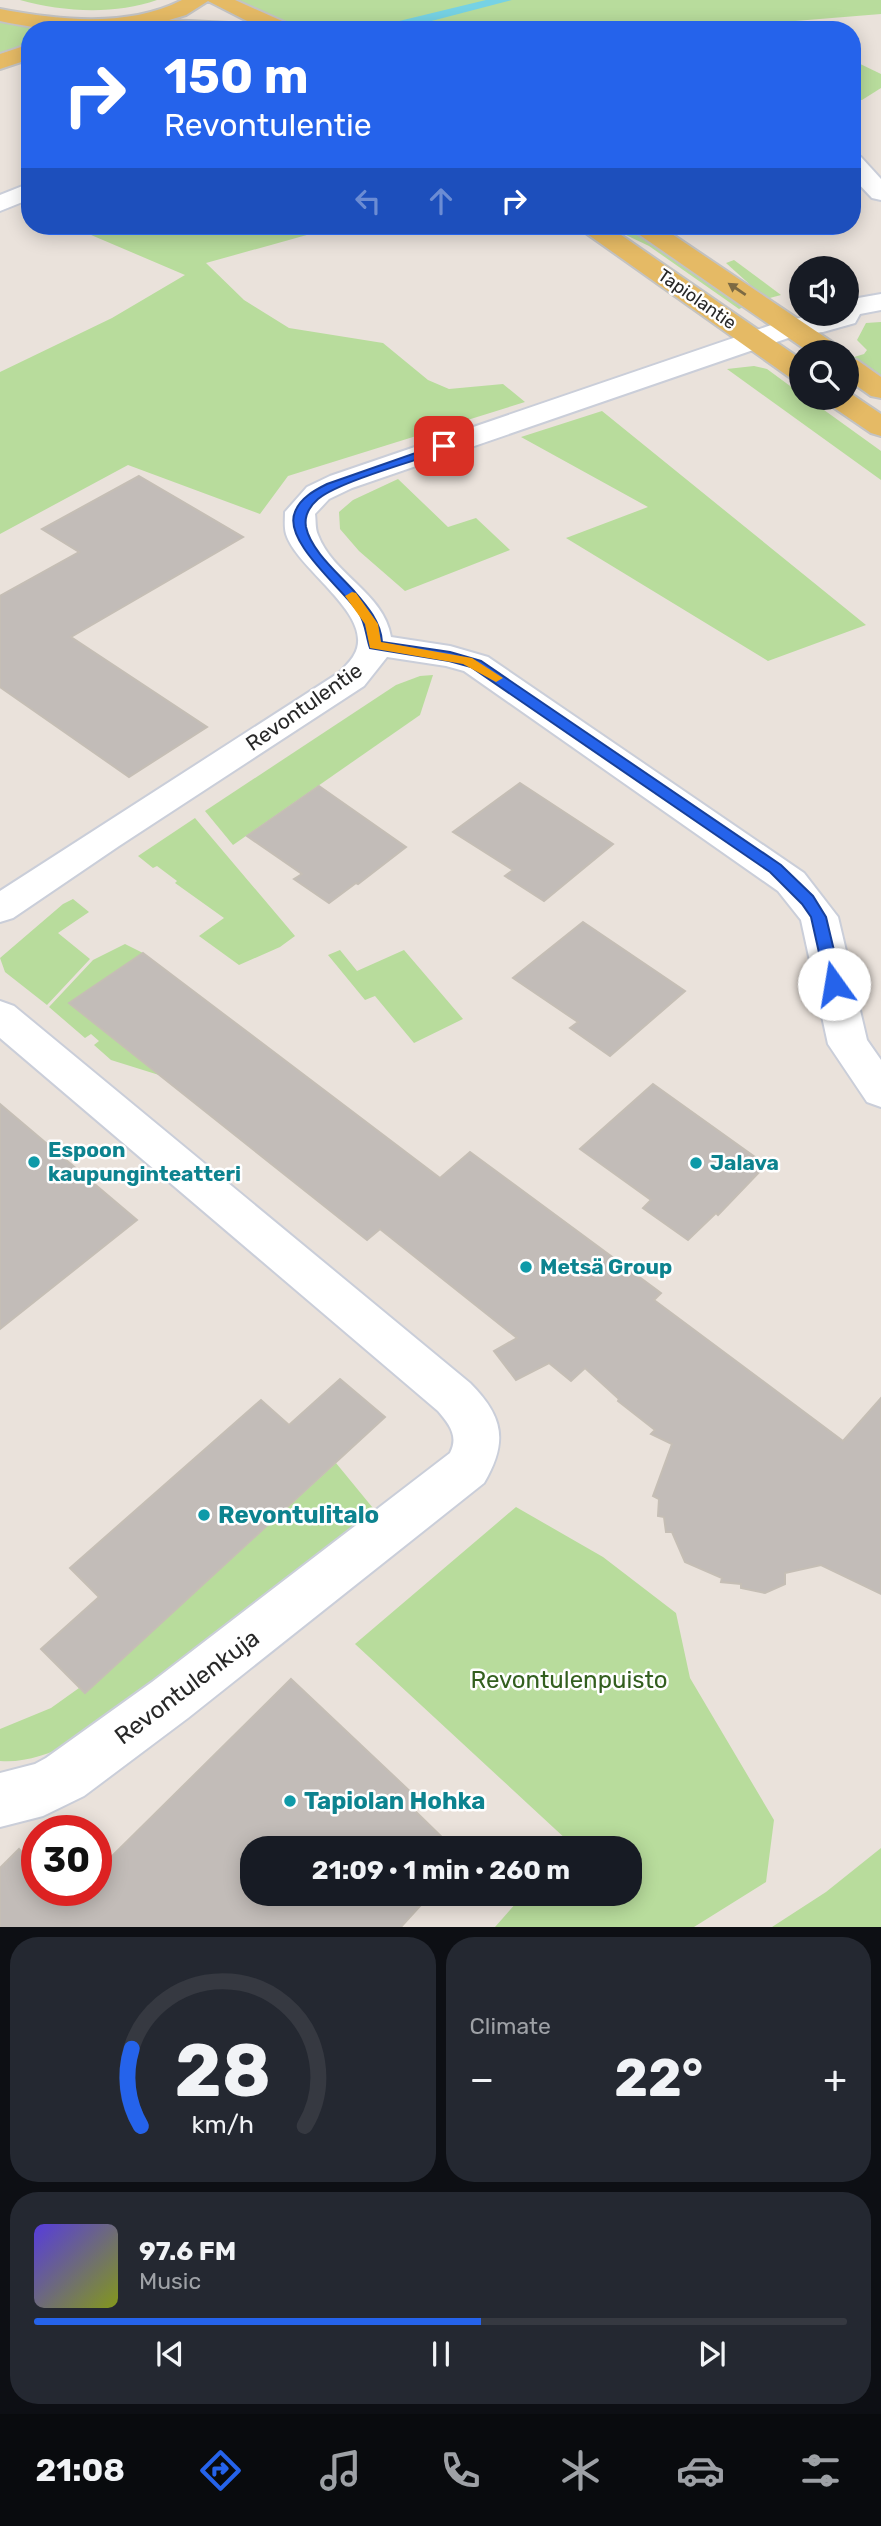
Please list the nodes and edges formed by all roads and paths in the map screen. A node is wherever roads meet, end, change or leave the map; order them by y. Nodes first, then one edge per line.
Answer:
1 (198, 0) edge
2 (218, 0) edge
3 (0, 15) edge
4 (164, 15) junction
5 (43, 21) edge
6 (126, 21) edge
7 (227, 21) edge
8 (264, 21) edge
9 (21, 55) edge
10 (21, 59) edge
11 (0, 63) edge
12 (861, 172) edge
13 (881, 193) edge
14 (21, 194) edge
15 (0, 204) edge
16 (605, 235) edge
17 (656, 235) edge
18 (861, 308) edge
19 (793, 327) junction
20 (811, 340) edge
21 (756, 341) junction
22 (789, 364) edge
23 (859, 374) edge
24 (881, 390) edge
25 (856, 410) edge
26 (881, 427) edge
27 (375, 645) junction
28 (0, 909) edge
29 (0, 1016) edge
30 (881, 1091) edge
31 (0, 1800) edge

1 - 4 main road
2 - 8 main road
3 - 5 main road
4 - 6 main road
4 - 7 main road
9 - 11 main road
10 - 11 main road
12 - 13 street
14 - 15 street
16 - 21 main road, Tapiolantie
19 -> 17 main road, Tapiolantie
18 - 19 street
19 - 20 main road, Tapiolantie
19 - 21 street, Revontulentie
21 - 22 main road, Tapiolantie
21 - 27 street, Revontulentie
23 - 24 main road
25 - 26 main road
27 - 28 street, Revontulentie
27 - 30 street
29 - 31 street, Revontulenkuja

